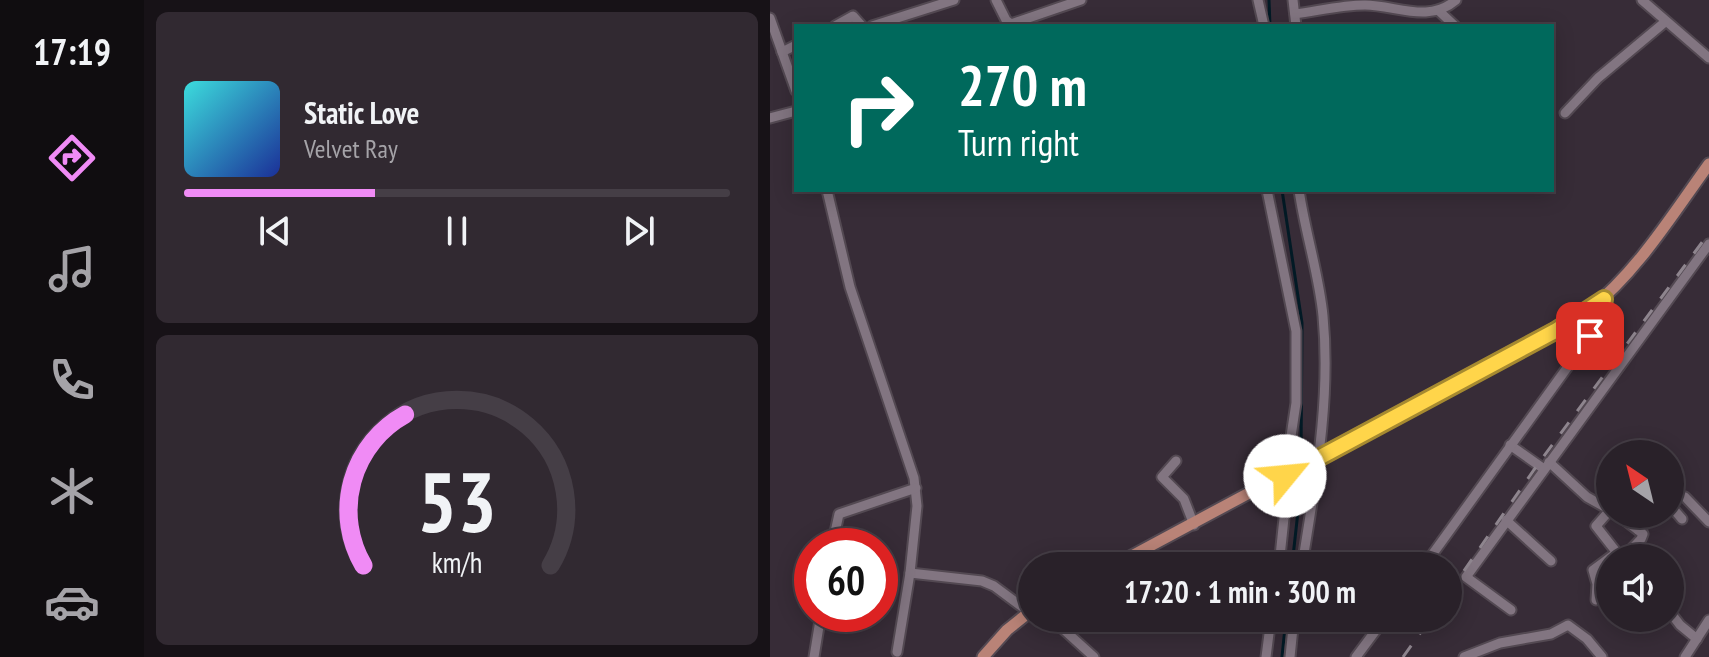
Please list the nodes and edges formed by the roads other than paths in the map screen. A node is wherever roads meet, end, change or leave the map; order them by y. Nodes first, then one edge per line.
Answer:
1 (954, 0) edge
2 (996, 0) edge
3 (1081, 0) edge
4 (1258, 0) edge
5 (1293, 0) edge
6 (1456, 0) edge
7 (1642, 0) edge
8 (1439, 11) junction
9 (1295, 14) junction
10 (770, 18) edge
11 (1665, 22) junction
12 (839, 24) edge
13 (860, 24) edge
14 (878, 24) edge
15 (1011, 24) edge
16 (1015, 24) edge
17 (1264, 24) edge
18 (1296, 24) edge
19 (1453, 24) edge
20 (794, 46) edge
21 (782, 52) junction
22 (1708, 56) edge
23 (794, 84) edge
24 (794, 112) edge
25 (1565, 113) dead end
26 (770, 118) edge
27 (1709, 164) edge
28 (827, 192) edge
29 (1267, 192) edge
30 (1299, 192) edge
31 (1709, 246) edge
32 (1604, 299) junction
33 (1510, 445) junction
34 (1319, 458) junction
35 (1176, 461) dead end
36 (1546, 465) junction
37 (1285, 476) junction
38 (916, 488) junction
39 (1684, 497) edge
40 (1596, 502) edge
41 (1506, 520) junction
42 (1708, 520) edge
43 (1194, 525) junction
44 (836, 528) edge
45 (1598, 528) edge
46 (1635, 528) edge
47 (1640, 528) edge
48 (1638, 530) junction
49 (1610, 544) edge
50 (1635, 544) edge
51 (1141, 552) edge
52 (1280, 552) edge
53 (1304, 552) edge
54 (1434, 552) edge
55 (1551, 561) dead end
56 (910, 573) junction
57 (1018, 603) edge
58 (1511, 610) dead end
59 (1709, 620) edge
60 (1018, 621) edge
61 (1684, 628) edge
62 (818, 632) edge
63 (1066, 632) edge
64 (1269, 632) edge
65 (1293, 632) edge
66 (1375, 632) edge
67 (1697, 639) junction
68 (897, 652) dead end
69 (986, 656) edge
70 (814, 657) edge
71 (1094, 657) edge
72 (1266, 657) edge
73 (1290, 657) edge
74 (1356, 657) edge
75 (1464, 657) edge
76 (1602, 657) edge
77 (1685, 657) edge

1 - 14 street
2 - 15 street
3 - 16 street
4 - 17 street
5 - 9 street
6 - 8 street
7 - 11 street
8 - 9 street
8 - 19 street
9 - 18 street
10 - 21 street
11 - 22 street
11 - 25 street
12 - 13 street
20 - 21 street
21 - 23 street
24 - 26 street
27 - 32 main road
28 - 38 street
29 - 37 street
30 - 34 street
31 - 36 street
32 - 33 street
32 - 34 main road
33 - 36 street
33 - 54 street
34 - 37 main road
34 - 53 street
35 - 43 street
36 - 40 street
36 - 41 street
37 - 43 main road
37 - 52 street
38 - 44 street
38 - 56 street
39 - 42 street
41 - 55 street
41 - 58 street
43 - 51 main road
45 - 49 street
46 - 48 street
47 - 48 street
48 - 50 street
56 - 57 street
56 - 68 street
59 - 67 street
60 - 69 main road
61 - 67 street
62 - 70 street
63 - 71 street
64 - 72 street
65 - 73 street
66 - 74 street
67 - 77 street
75 - 76 street

